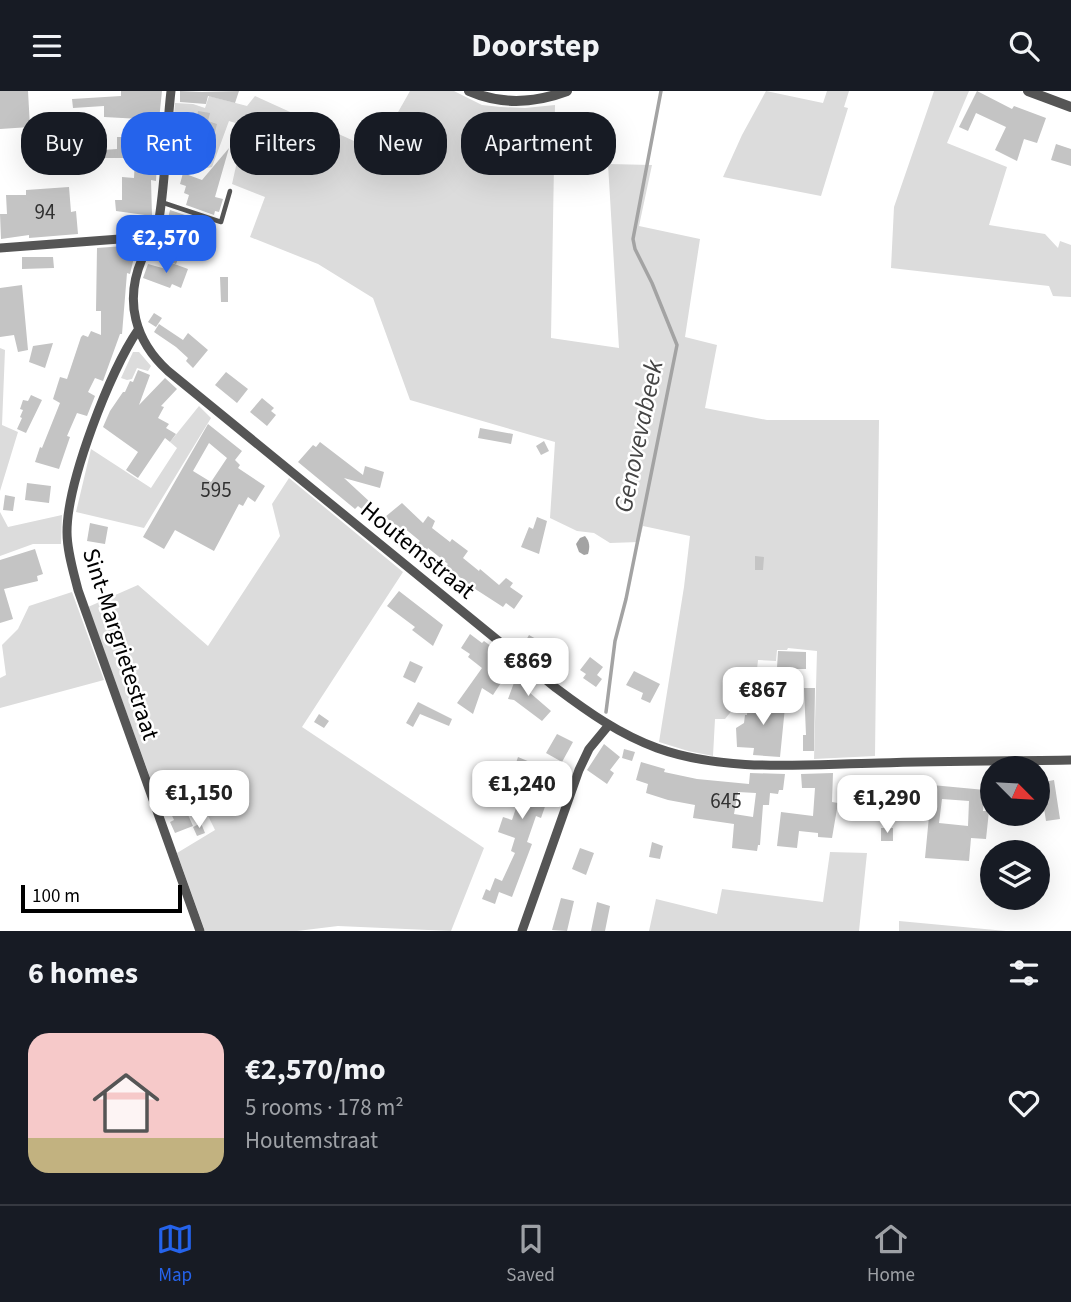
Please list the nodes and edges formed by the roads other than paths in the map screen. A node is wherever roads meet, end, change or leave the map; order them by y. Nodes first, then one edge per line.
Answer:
1 (171, 91) edge
2 (469, 91) edge
3 (567, 91) edge
4 (1028, 91) edge
5 (1071, 107) edge
6 (230, 191) dead end
7 (161, 202) junction
8 (152, 239) junction
9 (0, 248) edge
10 (138, 330) junction
11 (608, 726) junction
12 (1071, 760) edge
13 (200, 931) edge
14 (522, 931) edge

1 - 7 street, Houtemstraat
2 - 3 street
4 - 5 street
6 - 7 lane
7 - 8 street, Houtemstraat
8 - 9 street
8 - 10 street, Houtemstraat
10 - 11 street, Houtemstraat
10 - 13 street, Sint-Margrietestraat
11 - 12 street, Houtemstraat
11 - 14 street

